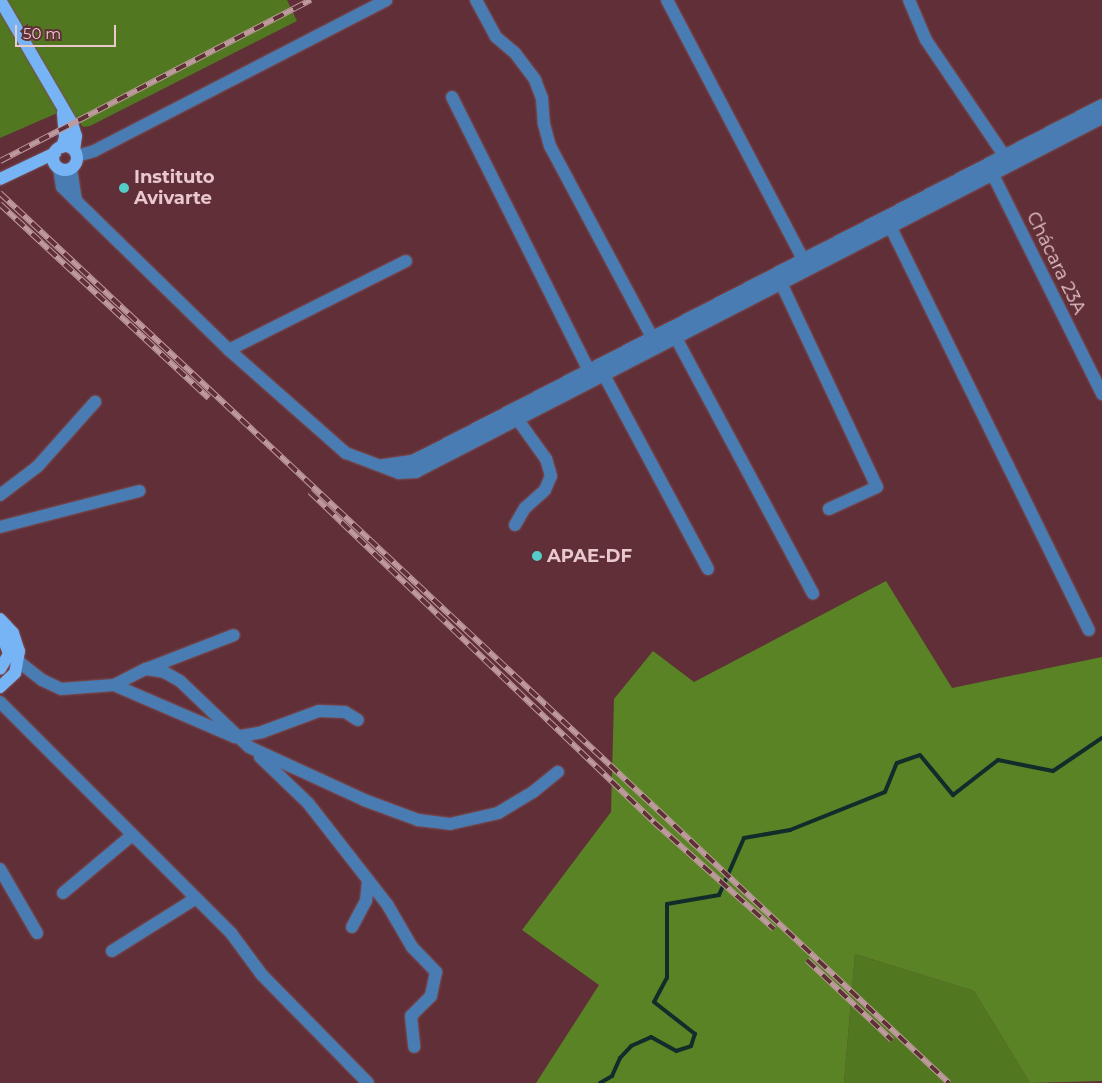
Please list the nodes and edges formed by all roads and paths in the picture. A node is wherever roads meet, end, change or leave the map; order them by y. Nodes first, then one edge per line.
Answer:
1 (0, 0) edge
2 (11, 0) edge
3 (386, 0) edge
4 (476, 0) edge
5 (667, 0) edge
6 (909, 0) edge
7 (12, 16) junction
8 (452, 97) dead end
9 (1102, 105) edge
10 (1102, 120) edge
11 (1004, 155) junction
12 (65, 158) junction
13 (993, 175) junction
14 (0, 179) edge
15 (891, 228) junction
16 (803, 259) junction
17 (406, 261) dead end
18 (781, 283) junction
19 (652, 337) junction
20 (676, 338) junction
21 (229, 350) junction
22 (589, 370) junction
23 (604, 375) junction
24 (1102, 394) edge
25 (95, 402) dead end
26 (518, 420) junction
27 (375, 466) junction
28 (139, 491) dead end
29 (0, 495) edge
30 (829, 509) dead end
31 (515, 525) dead end
32 (0, 527) edge
33 (708, 569) dead end
34 (813, 594) dead end
35 (0, 619) edge
36 (0, 630) edge
37 (1089, 630) dead end
38 (234, 635) dead end
39 (14, 657) junction
40 (0, 669) edge
41 (146, 669) junction
42 (114, 685) junction
43 (0, 687) edge
44 (0, 702) edge
45 (358, 720) dead end
46 (235, 737) junction
47 (249, 747) junction
48 (558, 772) dead end
49 (131, 836) junction
50 (0, 869) edge
51 (368, 882) junction
52 (63, 893) dead end
53 (195, 899) junction
54 (352, 928) dead end
55 (37, 933) dead end
56 (112, 951) dead end
57 (414, 1048) dead end
58 (368, 1083) edge

1 - 7 main road
2 - 7 main road
3 - 12 street
4 - 19 street
5 - 16 street
6 - 11 street
7 - 12 main road
8 - 22 street
9 - 11 street
10 - 13 street
11 - 16 street
12 - 14 main road
12 - 21 street
13 - 15 street
13 - 24 street, Chácara 23A
15 - 18 street
15 - 37 street
16 - 19 street
17 - 21 street
18 - 20 street
18 - 30 street
19 - 22 street
20 - 23 street
20 - 34 street
21 - 27 street
22 - 27 street
23 - 26 street
23 - 33 street
25 - 29 street
26 - 27 street
26 - 31 street
28 - 32 street
35 - 39 main road
36 - 39 main road
38 - 41 street
39 - 40 main road
39 - 42 street
39 - 43 main road
41 - 42 street
41 - 46 street
42 - 46 street
44 - 49 street
45 - 46 street
46 - 47 street
47 - 48 street
47 - 51 street
49 - 52 street
49 - 53 street
50 - 55 street
51 - 54 street
51 - 57 street
53 - 56 street
53 - 58 street

